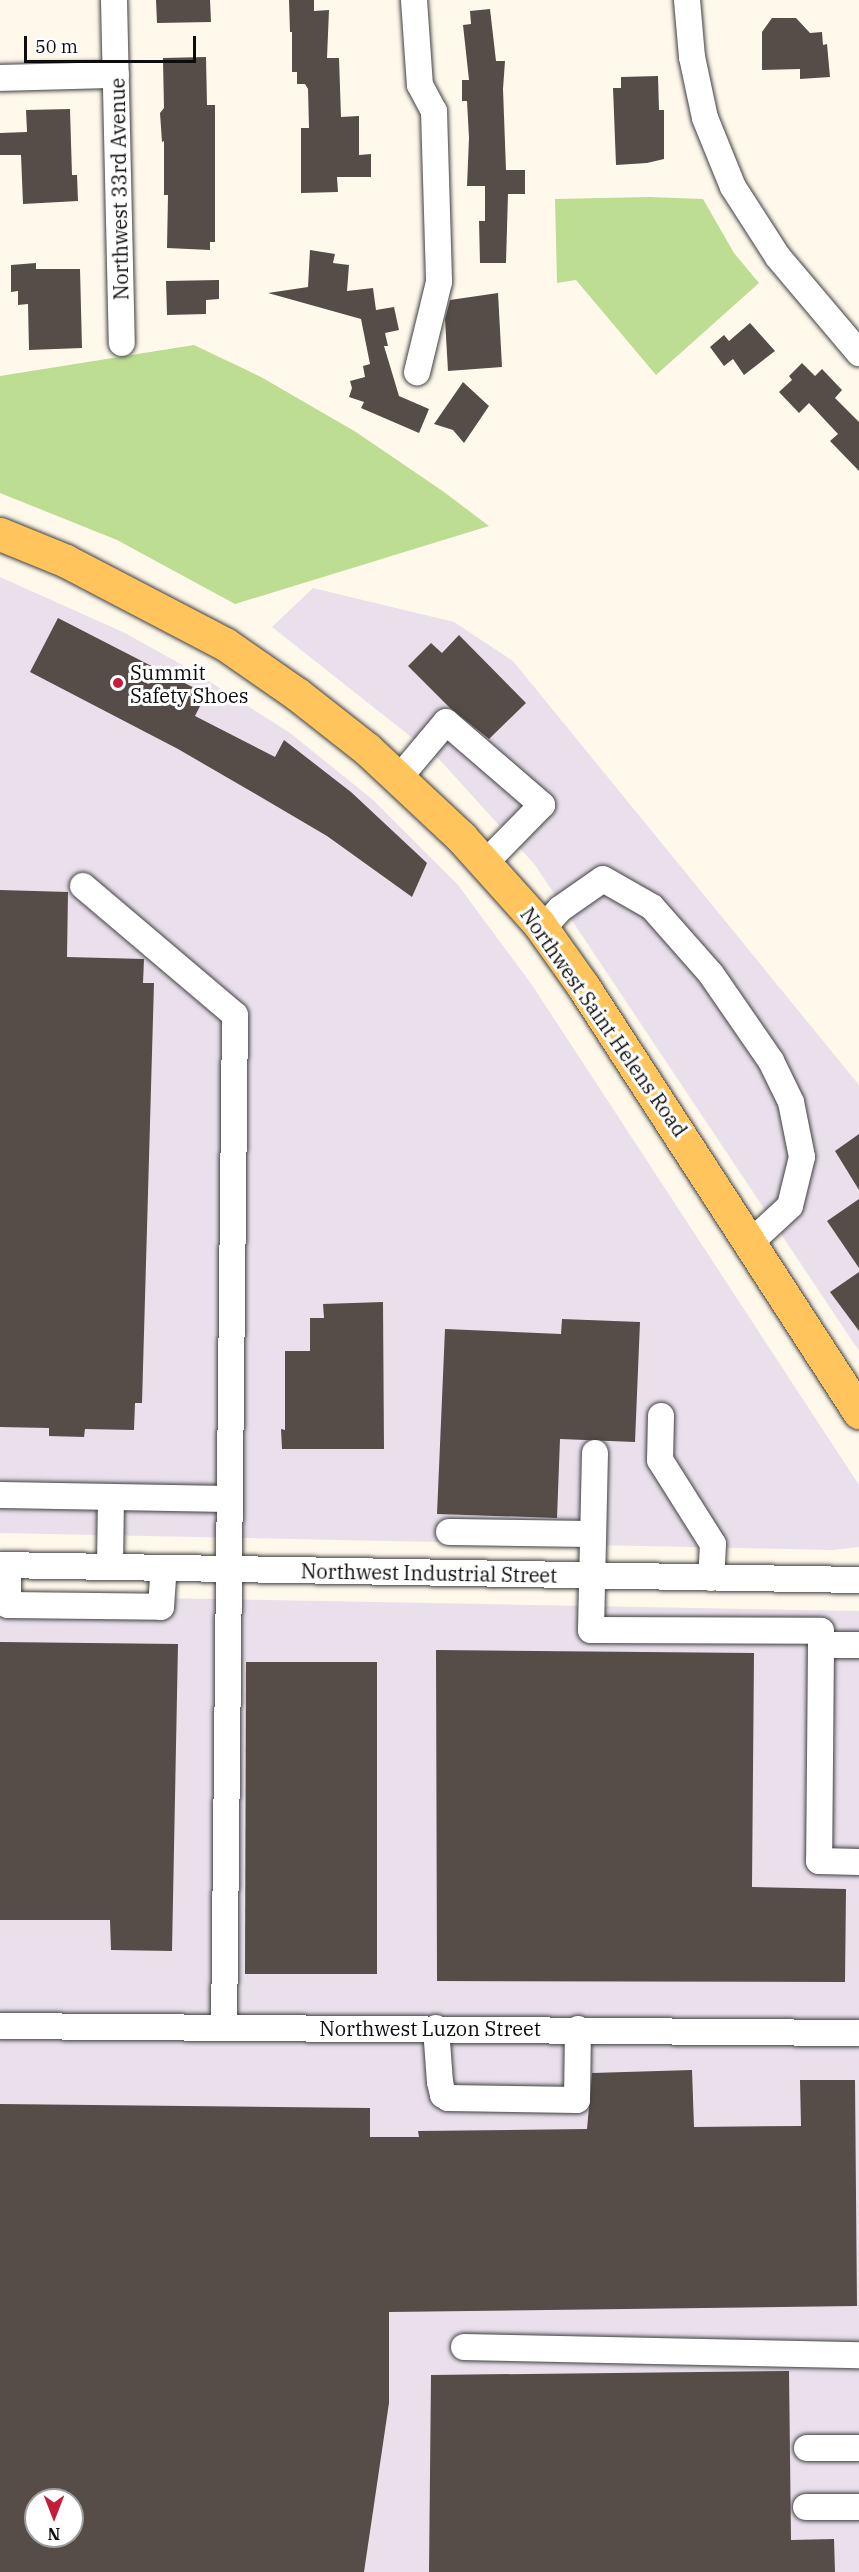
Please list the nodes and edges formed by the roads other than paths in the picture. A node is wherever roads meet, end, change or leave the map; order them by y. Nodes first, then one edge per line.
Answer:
1 (114, 0) edge
2 (414, 0) edge
3 (687, 0) edge
4 (116, 75) junction
5 (0, 78) edge
6 (122, 343) dead end
7 (859, 353) edge
8 (417, 372) dead end
9 (0, 534) edge
10 (399, 778) junction
11 (486, 862) junction
12 (83, 886) dead end
13 (542, 929) junction
14 (751, 1242) junction
15 (859, 1412) edge
16 (661, 1416) dead end
17 (595, 1453) dead end
18 (0, 1495) edge
19 (111, 1497) junction
20 (229, 1499) junction
21 (449, 1532) dead end
22 (593, 1534) junction
23 (4, 1565) edge
24 (110, 1567) junction
25 (164, 1568) junction
26 (228, 1569) junction
27 (592, 1576) junction
28 (711, 1578) junction
29 (859, 1580) edge
30 (821, 1645) junction
31 (859, 1645) edge
32 (859, 1862) edge
33 (0, 2026) edge
34 (224, 2027) junction
35 (436, 2028) junction
36 (578, 2030) junction
37 (859, 2033) edge
38 (465, 2348) dead end
39 (859, 2355) edge
40 (807, 2448) dead end
41 (859, 2448) edge
42 (806, 2507) dead end
43 (859, 2507) edge

1 - 4 street, Northwest 33rd Avenue
2 - 8 street
3 - 7 street
4 - 5 street
4 - 6 street, Northwest 33rd Avenue
9 - 10 main road, Northwest Saint Helens Road
10 - 11 main road, Northwest Saint Helens Road
10 - 11 street
11 - 13 main road, Northwest Saint Helens Road
12 - 20 street
13 - 14 main road, Northwest Saint Helens Road
13 - 14 street
14 - 15 main road, Northwest Saint Helens Road
16 - 28 street
17 - 22 street
18 - 19 street
19 - 20 street
19 - 24 street
20 - 26 street
21 - 22 street
22 - 27 street
23 - 24 street, Northwest Industrial Street
23 - 25 street
24 - 25 street, Northwest Industrial Street
25 - 26 street, Northwest Industrial Street
26 - 27 street, Northwest Industrial Street
26 - 34 street
27 - 28 street, Northwest Industrial Street
27 - 30 street
28 - 29 street, Northwest Industrial Street
30 - 31 street
30 - 32 street
33 - 34 street, Northwest Luzon Street
34 - 35 street, Northwest Luzon Street
35 - 36 street, Northwest Luzon Street
35 - 36 street
36 - 37 street, Northwest Luzon Street
38 - 39 street
40 - 41 street
42 - 43 street

